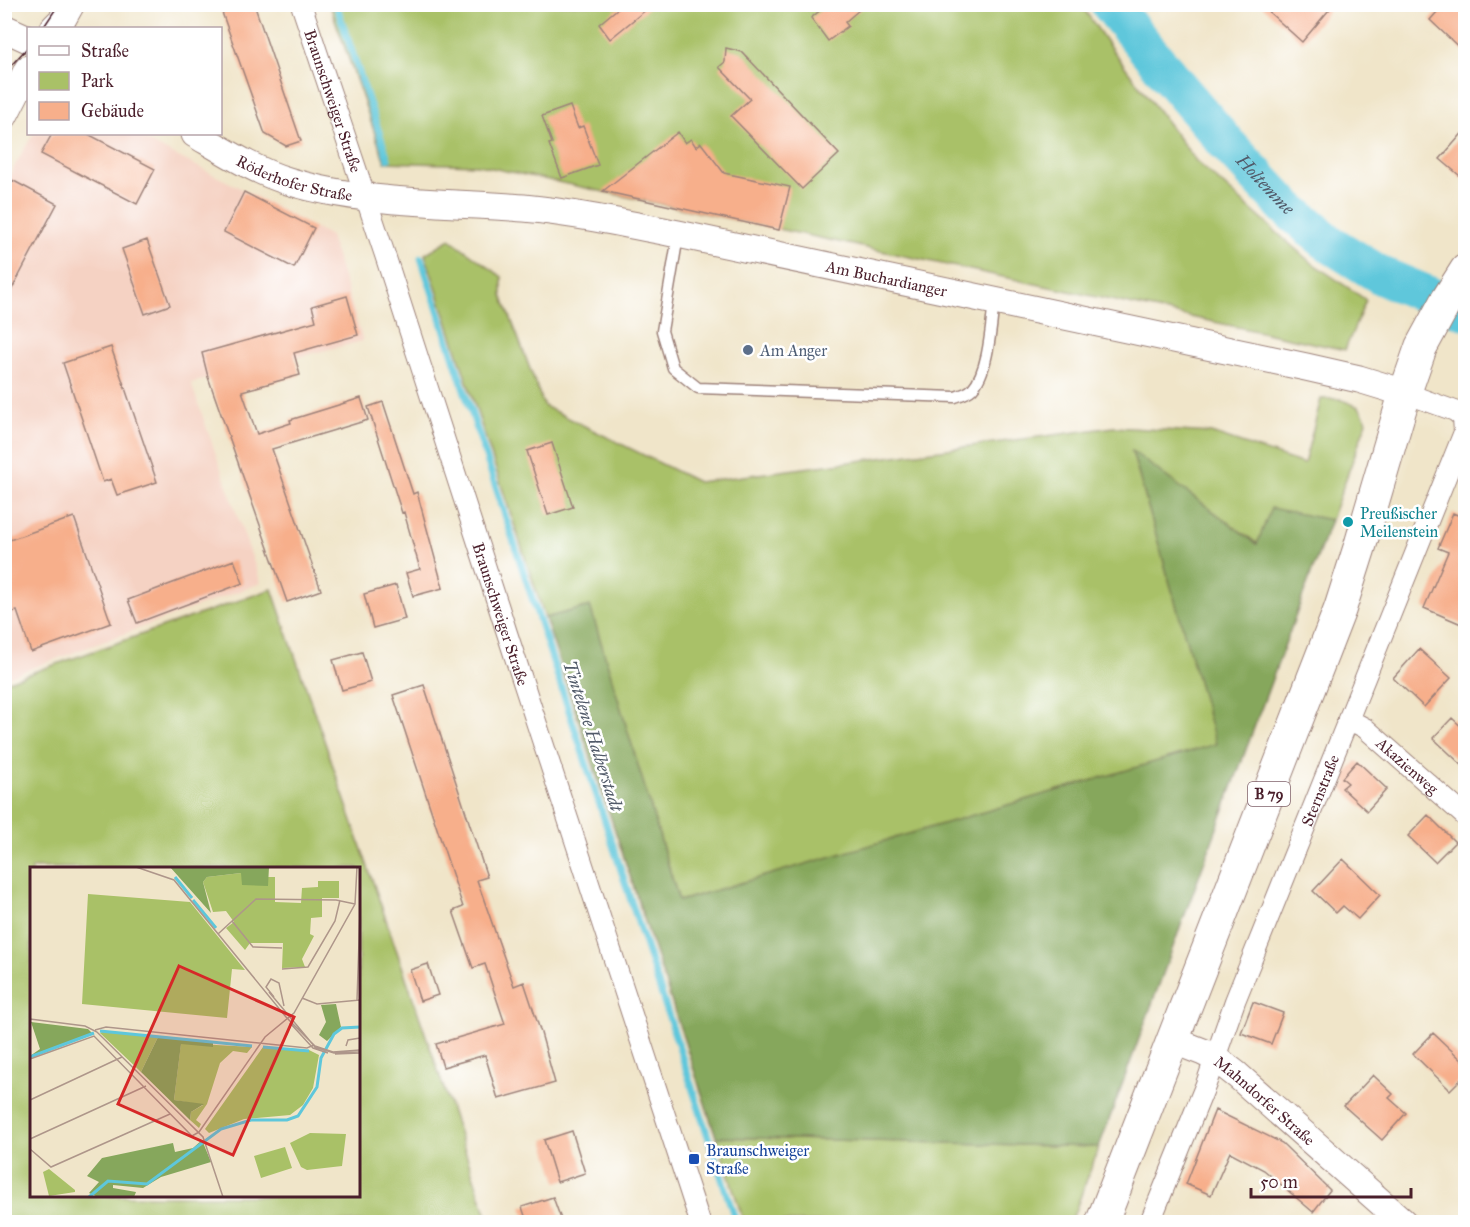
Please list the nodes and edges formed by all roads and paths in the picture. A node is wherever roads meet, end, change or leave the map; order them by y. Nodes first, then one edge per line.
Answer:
1 (50, 4) edge
2 (71, 4) edge
3 (301, 4) edge
4 (43, 27) edge
5 (55, 27) edge
6 (4, 28) edge
7 (27, 39) edge
8 (27, 71) edge
9 (4, 116) edge
10 (197, 135) edge
11 (365, 196) junction
12 (678, 234) junction
13 (1466, 270) edge
14 (994, 300) junction
15 (1405, 393) junction
16 (1348, 719) junction
17 (1466, 817) edge
18 (1172, 1040) junction
19 (1215, 1058) junction
20 (700, 1222) edge
21 (1102, 1222) edge
22 (1150, 1222) edge
23 (1403, 1222) edge

1 - 4 main road
2 - 5 main road
3 - 11 street, Braunschweiger Straße
6 - 7 main road
8 - 9 main road
10 - 11 main road, Röderhofer Straße
11 - 12 main road, Am Buchardianger
11 - 20 street, Braunschweiger Straße
12 - 14 main road, Am Buchardianger
12 - 14 lane
13 - 15 main road, B 79
14 - 15 main road, Am Buchardianger
15 - 16 street, Sternstraße
15 - 18 main road, B 79
16 - 17 street, Akazienweg
16 - 19 street, Sternstraße
18 - 19 main road, Mahndorfer Straße
18 - 21 main road, B 79
19 - 22 street, Sternstraße
19 - 23 main road, Mahndorfer Straße

